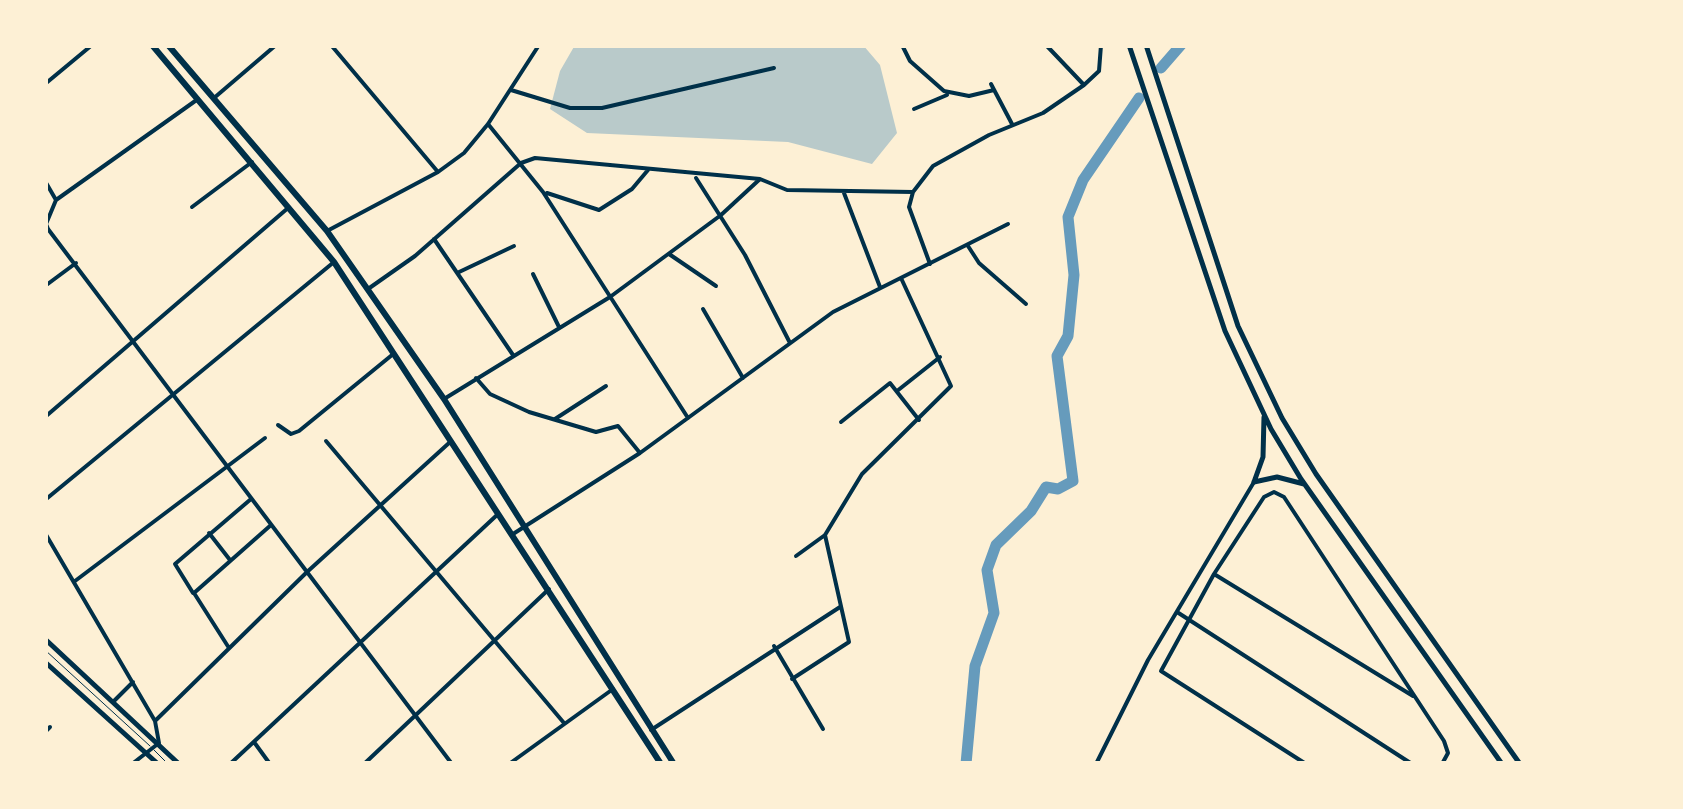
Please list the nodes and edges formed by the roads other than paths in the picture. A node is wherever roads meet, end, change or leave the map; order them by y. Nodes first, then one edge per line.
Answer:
1 (92, 45) edge
2 (152, 45) edge
3 (168, 45) edge
4 (276, 45) edge
5 (331, 45) edge
6 (539, 45) edge
7 (902, 45) edge
8 (1046, 45) edge
9 (1102, 45) edge
10 (1129, 45) edge
11 (1146, 45) edge
12 (774, 68) dead end
13 (45, 84) edge
14 (1084, 85) junction
15 (508, 90) junction
16 (950, 93) junction
17 (214, 98) junction
18 (198, 99) junction
19 (914, 109) dead end
20 (488, 124) junction
21 (1013, 125) junction
22 (252, 162) junction
23 (521, 163) junction
24 (648, 170) junction
25 (438, 172) junction
26 (696, 176) junction
27 (760, 179) junction
28 (45, 180) edge
29 (543, 192) junction
30 (913, 192) junction
31 (844, 193) junction
32 (56, 200) junction
33 (290, 206) junction
34 (192, 208) dead end
35 (721, 215) junction
36 (46, 223) edge
37 (1008, 224) dead end
38 (327, 231) junction
39 (434, 239) junction
40 (514, 246) dead end
41 (968, 246) junction
42 (669, 254) junction
43 (334, 262) junction
44 (76, 263) junction
45 (930, 264) junction
46 (457, 273) junction
47 (533, 274) dead end
48 (901, 278) junction
49 (45, 286) edge
50 (716, 286) dead end
51 (880, 287) junction
52 (368, 289) junction
53 (610, 297) junction
54 (1026, 304) dead end
55 (703, 309) dead end
56 (559, 327) junction
57 (790, 343) junction
58 (132, 345) junction
59 (396, 352) junction
60 (513, 354) junction
61 (940, 357) junction
62 (476, 378) junction
63 (743, 378) junction
64 (606, 386) dead end
65 (897, 390) junction
66 (173, 396) junction
67 (444, 399) junction
68 (1264, 412) junction
69 (45, 417) edge
70 (688, 418) junction
71 (555, 419) junction
72 (919, 420) junction
73 (840, 422) dead end
74 (278, 426) dead end
75 (265, 438) dead end
76 (453, 440) junction
77 (326, 441) dead end
78 (640, 453) junction
79 (227, 466) junction
80 (1254, 482) junction
81 (1304, 484) junction
82 (45, 500) edge
83 (252, 500) junction
84 (378, 506) junction
85 (499, 514) junction
86 (271, 525) junction
87 (524, 527) junction
88 (209, 532) junction
89 (45, 533) edge
90 (513, 534) junction
91 (824, 535) junction
92 (796, 556) dead end
93 (230, 560) junction
94 (436, 570) junction
95 (308, 572) junction
96 (1214, 574) junction
97 (75, 581) junction
98 (548, 589) junction
99 (194, 593) junction
100 (840, 607) junction
101 (1177, 612) junction
102 (1189, 620) junction
103 (45, 639) edge
104 (360, 641) junction
105 (496, 642) junction
106 (774, 646) junction
107 (229, 648) junction
108 (45, 650) edge
109 (45, 662) edge
110 (792, 678) junction
111 (132, 682) junction
112 (613, 688) junction
113 (1417, 699) junction
114 (113, 702) junction
115 (416, 716) junction
116 (155, 721) junction
117 (564, 723) junction
118 (50, 728) dead end
119 (822, 729) dead end
120 (652, 730) junction
121 (45, 732) edge
122 (254, 742) junction
123 (152, 748) junction
124 (132, 764) edge
125 (158, 764) edge
126 (168, 764) edge
127 (179, 764) edge
128 (230, 764) edge
129 (270, 764) edge
130 (364, 764) edge
131 (452, 764) edge
132 (509, 764) edge
133 (661, 764) edge
134 (674, 764) edge
135 (1096, 764) edge
136 (1306, 764) edge
137 (1412, 764) edge
138 (1442, 764) edge
139 (1502, 764) edge
140 (1520, 764) edge

1 - 13 street
2 - 18 main road
3 - 17 main road
4 - 17 street
5 - 25 street
6 - 15 street
7 - 16 street
8 - 14 street
9 - 14 street
10 - 68 street
11 - 140 street
12 - 15 street
14 - 21 street
15 - 20 street
16 - 19 street
16 - 21 street
17 - 38 main road
18 - 22 main road
18 - 32 street
20 - 23 street
20 - 25 street
21 - 30 street
22 - 33 main road
22 - 34 street
23 - 24 street
23 - 29 street
23 - 39 street
24 - 26 street
24 - 29 street
25 - 38 street
26 - 27 street
26 - 35 street
27 - 31 street
27 - 35 street
28 - 32 street
29 - 53 street
30 - 31 street
30 - 45 street
31 - 51 street
32 - 36 street
33 - 43 main road
33 - 58 street
35 - 42 street
35 - 57 street
36 - 44 street
37 - 41 street
38 - 52 main road
39 - 46 street
39 - 52 street
40 - 46 street
41 - 45 street
41 - 54 street
42 - 50 street
42 - 53 street
43 - 59 main road
43 - 66 street
44 - 49 street
44 - 58 street
45 - 48 street
46 - 60 street
47 - 56 street
48 - 51 street
48 - 61 street
51 - 57 street
52 - 67 main road
53 - 56 street
53 - 70 street
55 - 63 street
56 - 60 street
57 - 63 street
58 - 66 street
58 - 69 street
59 - 74 street
59 - 76 main road
60 - 62 street
61 - 65 street
61 - 72 street
62 - 67 street
62 - 71 street
63 - 70 street
64 - 71 street
65 - 72 street
65 - 73 street
66 - 79 street
66 - 82 street
67 - 87 main road
68 - 80 street
68 - 81 street
70 - 78 street
71 - 78 street
72 - 91 street
75 - 79 street
76 - 84 street
76 - 85 main road
77 - 84 street
78 - 87 street
79 - 83 street
79 - 97 street
80 - 81 street
80 - 101 street
81 - 139 street
83 - 86 street
83 - 88 street
84 - 94 street
84 - 95 street
85 - 90 main road
85 - 94 street
86 - 93 street
86 - 95 street
87 - 90 street
87 - 120 main road
88 - 93 street
88 - 99 street
89 - 97 street
90 - 98 main road
91 - 92 street
91 - 100 street
93 - 99 street
94 - 104 street
94 - 105 street
95 - 104 street
95 - 107 street
96 - 102 street
96 - 113 street
96 - 113 street
97 - 111 street
98 - 105 street
98 - 112 main road
99 - 107 street
100 - 106 street
100 - 110 street
101 - 102 street
101 - 135 street
102 - 136 street
102 - 137 street
103 - 114 street
104 - 115 street
104 - 122 street
105 - 115 street
105 - 117 street
106 - 110 street
106 - 120 street
107 - 116 street
108 - 123 lane
109 - 123 street
110 - 119 street
111 - 114 street
111 - 116 street
112 - 117 street
112 - 133 main road
113 - 138 street
114 - 123 street
115 - 130 street
115 - 131 street
116 - 123 street
117 - 132 street
118 - 121 street
120 - 134 main road
122 - 128 street
122 - 129 street
123 - 124 street
123 - 125 street
123 - 126 lane
123 - 127 street

